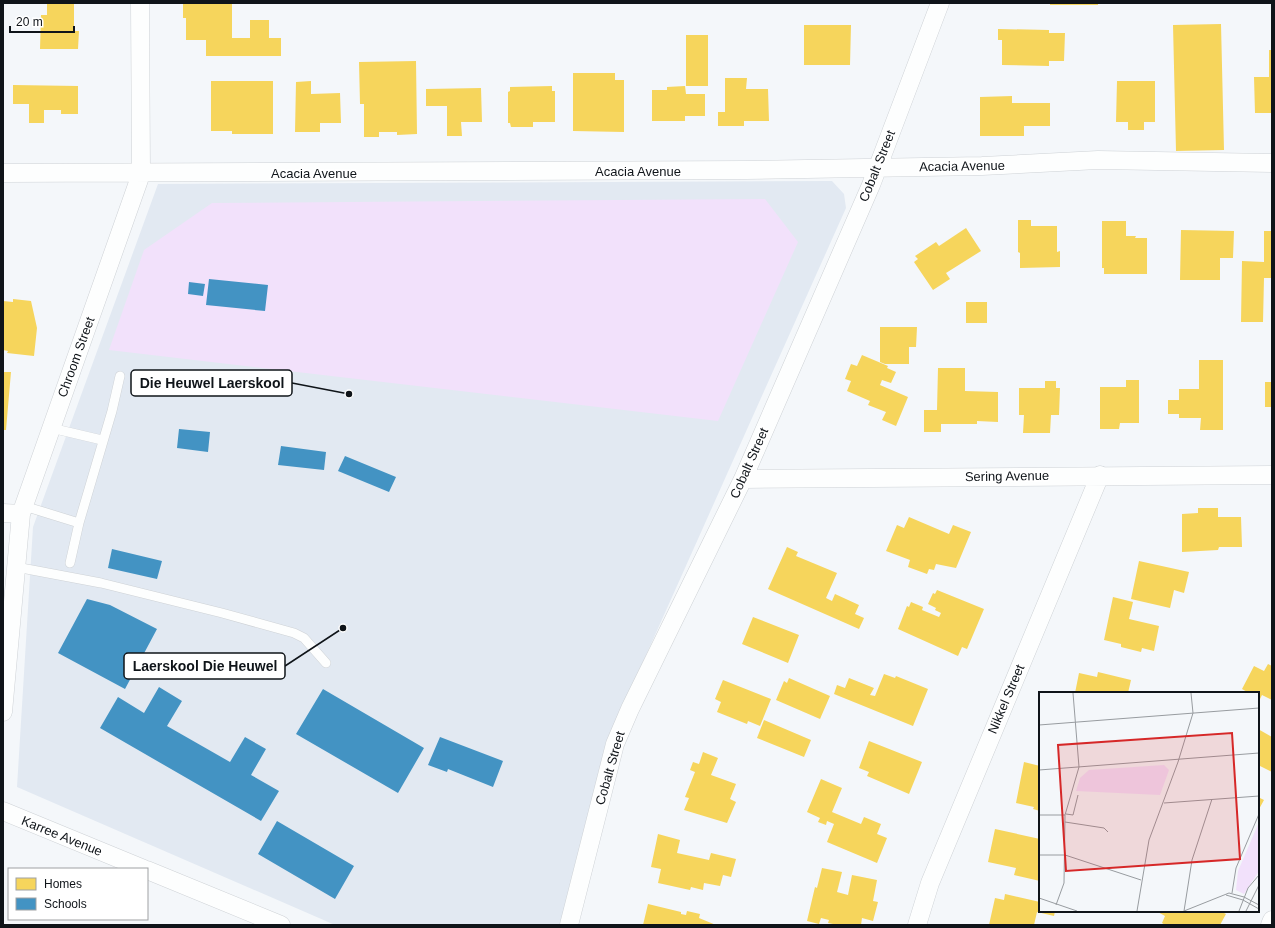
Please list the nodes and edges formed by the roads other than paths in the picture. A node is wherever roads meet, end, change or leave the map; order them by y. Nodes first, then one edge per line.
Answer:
1 (140, 3) edge
2 (940, 3) edge
3 (1272, 163) edge
4 (878, 168) junction
5 (3, 173) edge
6 (141, 174) junction
7 (120, 376) dead end
8 (51, 428) junction
9 (102, 440) junction
10 (1100, 475) junction
11 (1272, 475) edge
12 (743, 479) junction
13 (22, 510) junction
14 (3, 513) edge
15 (79, 523) junction
16 (70, 563) dead end
17 (16, 567) junction
18 (326, 663) dead end
19 (3, 712) edge
20 (3, 811) edge
21 (142, 868) edge
22 (148, 870) edge
23 (1272, 920) edge
24 (281, 925) edge
25 (569, 925) edge
26 (917, 925) edge
27 (1270, 925) edge

1 - 6 street, Chroom Street
2 - 4 street, Cobalt Street
3 - 4 street, Acacia Avenue
4 - 6 street, Acacia Avenue
4 - 12 street, Cobalt Street
5 - 6 street, Acacia Avenue
6 - 8 street, Chroom Street
7 - 9 lane
8 - 9 lane
8 - 13 street, Chroom Street
9 - 15 lane
10 - 11 street, Sering Avenue
10 - 12 street, Sering Avenue
10 - 26 street, Nikkel Street
12 - 25 street, Cobalt Street
13 - 14 street
13 - 15 lane
13 - 17 street, Chroom Street
15 - 16 lane
17 - 18 lane
17 - 19 street, Chroom Street
20 - 21 street, Karree Avenue
22 - 24 street
23 - 27 street

